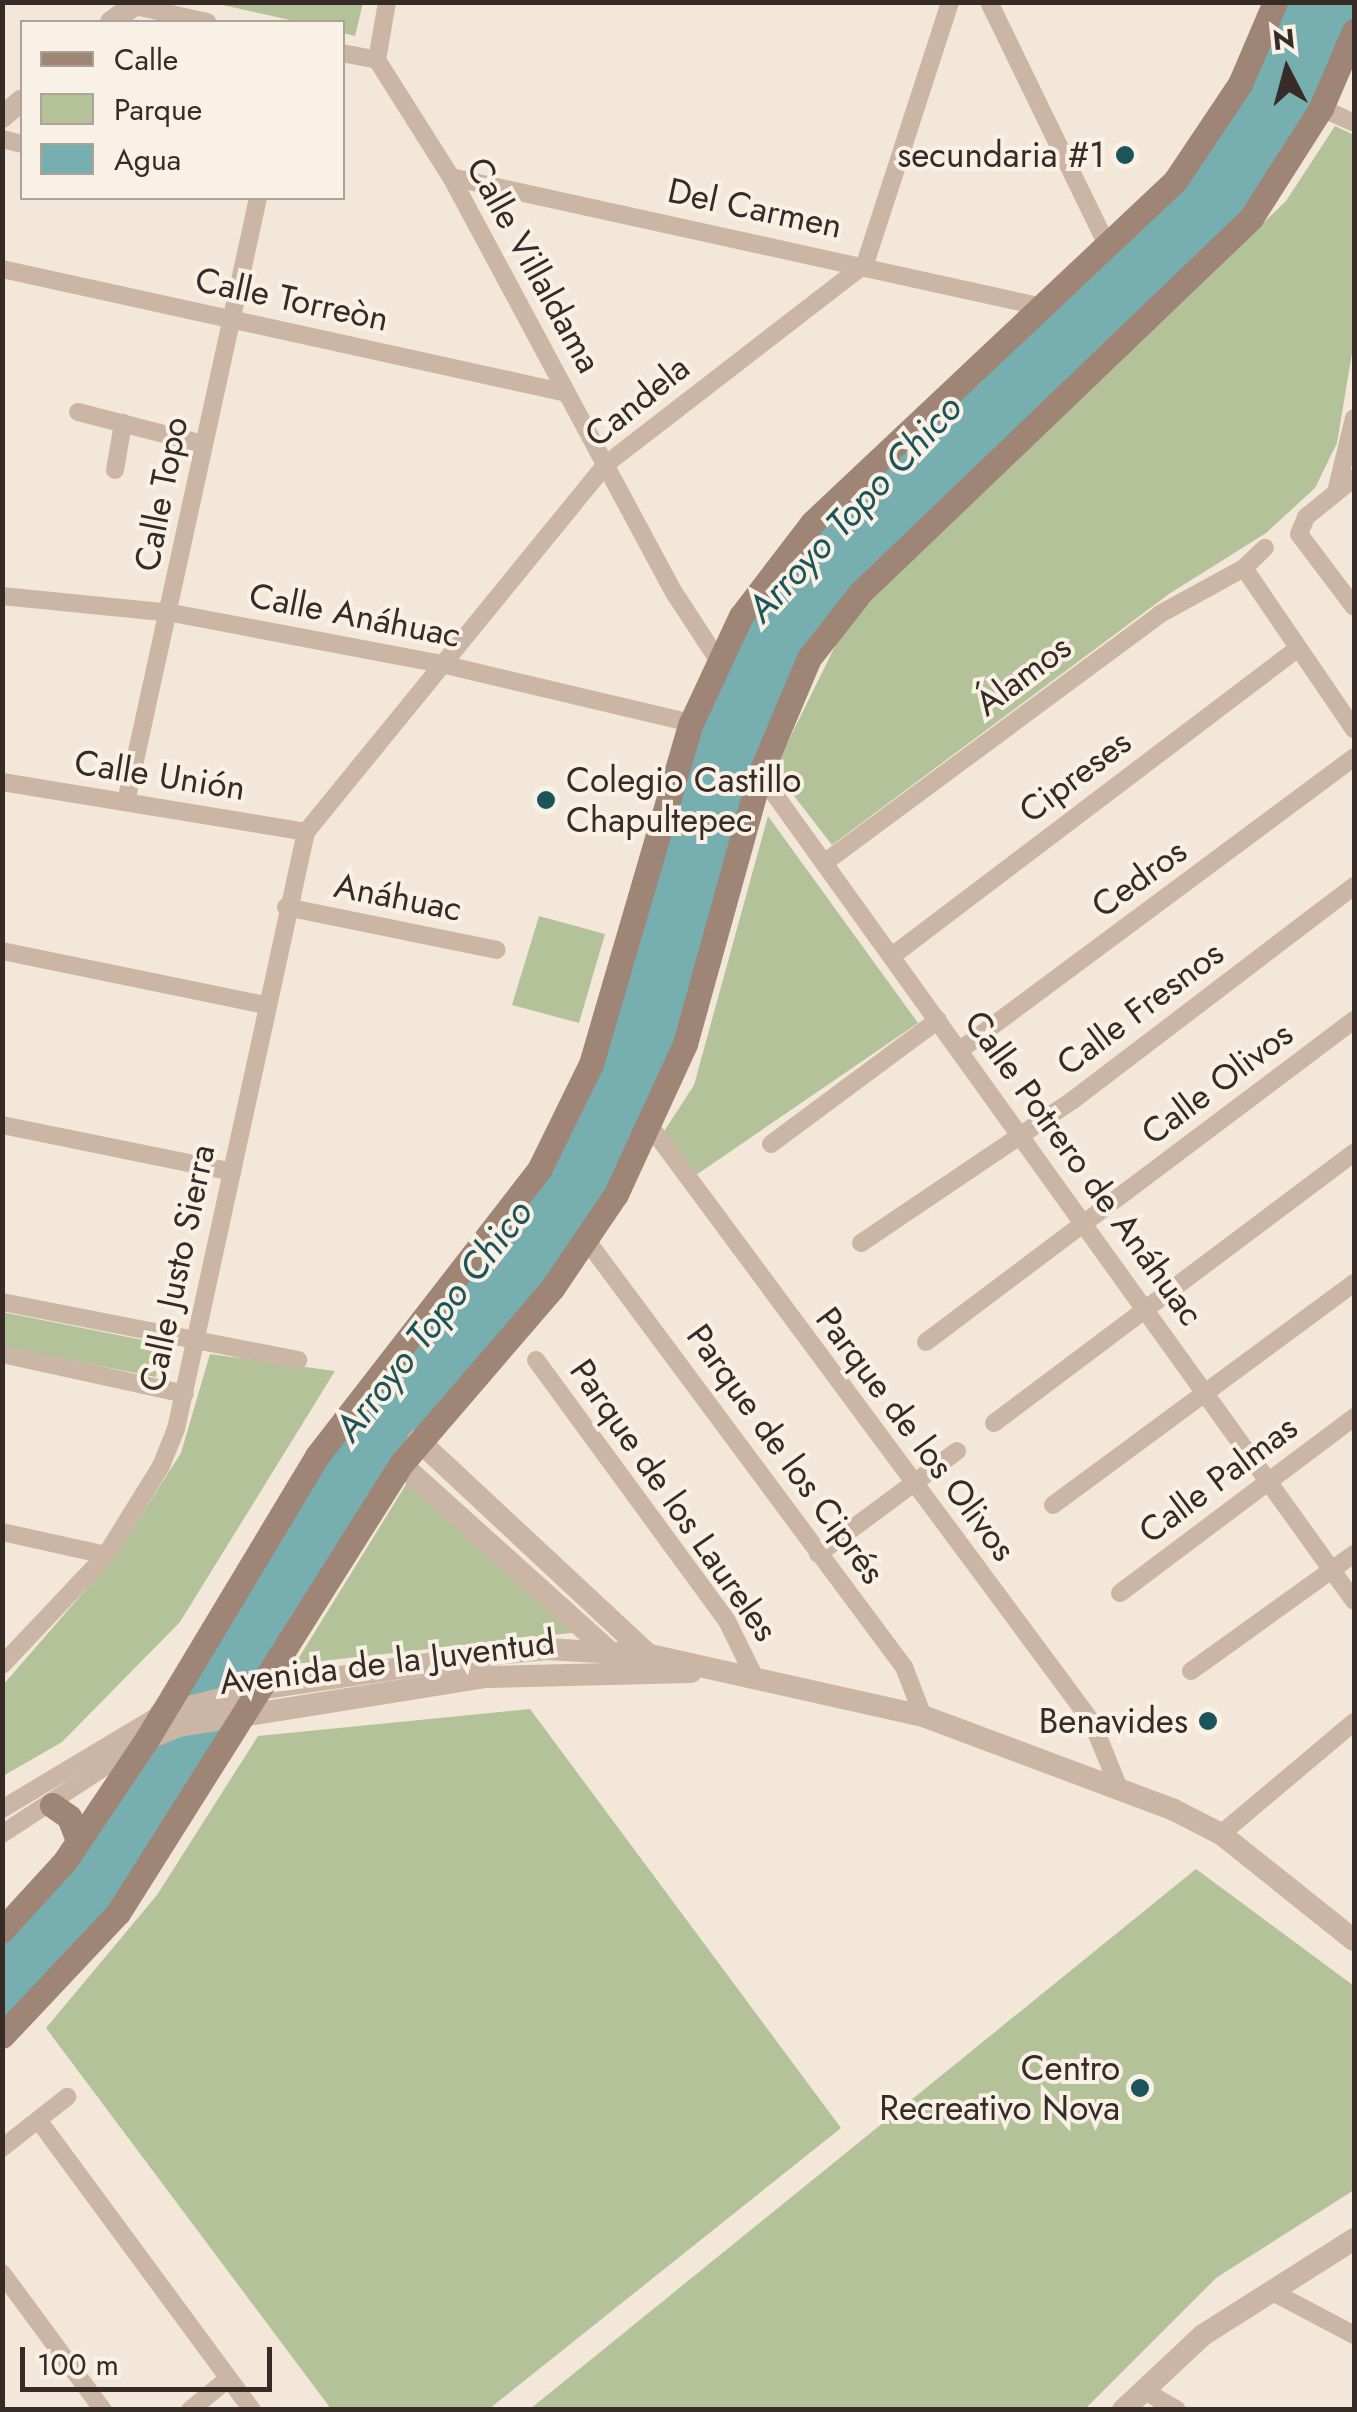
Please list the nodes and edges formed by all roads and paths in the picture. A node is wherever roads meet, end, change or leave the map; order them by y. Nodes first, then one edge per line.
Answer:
1 (386, 2) edge
2 (950, 2) edge
3 (989, 2) edge
4 (1274, 2) edge
5 (124, 10) edge
6 (193, 20) edge
7 (1354, 32) edge
8 (345, 53) edge
9 (376, 60) junction
10 (1322, 108) junction
11 (1354, 122) edge
12 (451, 178) junction
13 (258, 200) edge
14 (1107, 245) junction
15 (865, 264) junction
16 (2, 269) edge
17 (1044, 307) junction
18 (232, 319) junction
19 (567, 393) junction
20 (78, 412) dead end
21 (1354, 418) edge
22 (123, 423) junction
23 (203, 444) junction
24 (605, 464) junction
25 (115, 470) dead end
26 (1354, 478) edge
27 (1336, 493) junction
28 (1265, 548) dead end
29 (1244, 568) junction
30 (2, 596) edge
31 (1354, 607) edge
32 (172, 613) junction
33 (1297, 649) junction
34 (718, 660) junction
35 (446, 664) junction
36 (691, 722) junction
37 (1354, 730) edge
38 (1354, 757) edge
39 (760, 774) junction
40 (2, 782) edge
41 (126, 802) junction
42 (306, 832) junction
43 (824, 863) junction
44 (1354, 886) edge
45 (286, 907) junction
46 (2, 950) edge
47 (497, 950) dead end
48 (892, 956) junction
49 (265, 1006) junction
50 (938, 1020) junction
51 (1354, 1020) edge
52 (960, 1050) junction
53 (2, 1125) edge
54 (650, 1126) junction
55 (1021, 1135) junction
56 (771, 1144) dead end
57 (1354, 1153) edge
58 (232, 1172) junction
59 (1084, 1223) junction
60 (585, 1238) junction
61 (861, 1242) dead end
62 (1354, 1283) edge
63 (2, 1302) edge
64 (1146, 1312) junction
65 (197, 1340) junction
66 (926, 1342) dead end
67 (2, 1354) edge
68 (298, 1360) dead end
69 (536, 1360) dead end
70 (185, 1394) junction
71 (1205, 1394) junction
72 (1354, 1418) edge
73 (994, 1424) dead end
74 (418, 1440) junction
75 (957, 1451) dead end
76 (401, 1464) junction
77 (1269, 1482) junction
78 (914, 1484) junction
79 (1053, 1505) dead end
80 (2, 1532) edge
81 (818, 1554) junction
82 (1354, 1554) edge
83 (106, 1555) junction
84 (1332, 1570) junction
85 (1120, 1593) dead end
86 (1354, 1601) edge
87 (609, 1652) junction
88 (650, 1656) junction
89 (2, 1665) edge
90 (699, 1671) junction
91 (1192, 1672) dead end
92 (662, 1677) junction
93 (756, 1680) junction
94 (247, 1703) junction
95 (173, 1715) junction
96 (923, 1716) junction
97 (1354, 1722) edge
98 (147, 1739) junction
99 (1119, 1788) junction
100 (52, 1805) junction
101 (2, 1809) edge
102 (2, 1834) edge
103 (1221, 1834) junction
104 (78, 1841) junction
105 (2, 1930) edge
106 (1354, 1940) edge
107 (2, 2036) edge
108 (67, 2097) dead end
109 (39, 2122) junction
110 (2, 2148) edge
111 (1354, 2238) edge
112 (2, 2273) edge
113 (1271, 2291) junction
114 (1354, 2336) edge
115 (228, 2379) junction
116 (1143, 2390) junction
117 (103, 2410) edge
118 (190, 2410) edge
119 (252, 2410) edge
120 (1123, 2410) edge
121 (1177, 2410) edge

1 - 9 street
2 - 15 street
3 - 14 street
4 - 14 main road
5 - 6 street
7 - 10 main road
8 - 9 street
9 - 12 street, Calle Villaldama
10 - 11 street
10 - 39 main road
12 - 15 street, Del Carmen
12 - 19 street, Calle Villaldama
13 - 18 street, Calle Topo
14 - 17 main road
15 - 17 street, Del Carmen
15 - 24 street, Candela
16 - 18 street, Calle Torreòn
17 - 34 main road
18 - 19 street, Calle Torreòn
18 - 23 street, Calle Topo
19 - 24 street, Calle Villaldama
20 - 22 street
21 - 27 street
22 - 23 street
22 - 25 street
23 - 32 street, Calle Topo
24 - 34 street, Calle Villaldama
24 - 35 street, Candela
26 - 27 street
27 - 31 street
28 - 29 street, Álamos
29 - 33 street
29 - 43 street, Álamos
30 - 32 street, Calle Anáhuac
32 - 35 street, Calle Anáhuac
32 - 41 street, Calle Topo
33 - 37 street
33 - 48 street, Cipreses
34 - 36 main road
35 - 36 street, Calle Anáhuac
35 - 42 street, Candela
36 - 95 main road
38 - 52 street, Cedros
39 - 43 street, Calle Potrero de Anáhuac
39 - 54 main road
40 - 41 street, Calle Unión
41 - 42 street, Calle Unión
42 - 45 street, Calle Justo Sierra
43 - 48 street, Calle Potrero de Anáhuac
44 - 55 street, Calle Fresnos
45 - 47 street, Anáhuac
45 - 49 street, Calle Justo Sierra
46 - 49 street
48 - 50 street, Calle Potrero de Anáhuac
49 - 58 street, Calle Justo Sierra
50 - 52 street, Calle Potrero de Anáhuac
50 - 56 street
51 - 59 street, Calle Olivos
52 - 55 street, Calle Potrero de Anáhuac
53 - 58 street
54 - 60 main road
54 - 78 street, Parque de los Olivos
55 - 59 street, Calle Potrero de Anáhuac
55 - 61 street, Calle Fresnos
57 - 64 street
58 - 65 street, Calle Justo Sierra
59 - 64 street, Calle Potrero de Anáhuac
59 - 66 street, Calle Olivos
60 - 74 main road
60 - 81 street, Parque de los Ciprés
62 - 71 street
63 - 65 street
64 - 71 street, Calle Potrero de Anáhuac
64 - 73 street
65 - 68 street
65 - 70 street, Calle Justo Sierra
67 - 70 street
69 - 93 street, Parque de los Laureles
70 - 83 street, Calle Justo Sierra
71 - 77 street, Calle Potrero de Anáhuac
71 - 79 street
72 - 77 street, Calle Palmas
74 - 76 main road
74 - 88 street
75 - 78 street
76 - 87 street
76 - 94 main road
77 - 84 street, Calle Potrero de Anáhuac
77 - 85 street, Calle Palmas
78 - 81 street
78 - 99 street, Parque de los Olivos
80 - 83 street
81 - 96 street, Parque de los Ciprés
82 - 84 street
83 - 89 street, Calle Justo Sierra
84 - 86 street, Calle Potrero de Anáhuac
84 - 91 street
87 - 88 street, Avenida de la Juventud
87 - 94 street, Avenida de la Juventud
88 - 90 street, Avenida de la Juventud
88 - 92 street
90 - 92 street, Avenida de la Juventud
90 - 93 street, Avenida de la Juventud
92 - 94 street, Avenida de la Juventud
93 - 96 street, Avenida de la Juventud
94 - 95 street, Avenida de la Juventud
94 - 107 main road
95 - 98 main road
95 - 101 street
96 - 99 street, Avenida de la Juventud
97 - 103 street
98 - 100 street
98 - 104 main road
99 - 103 street, Avenida de la Juventud
100 - 102 street
100 - 104 main road
103 - 106 street, Avenida de la Juventud
104 - 105 main road
108 - 109 street
109 - 110 street
109 - 115 street
111 - 113 street
112 - 117 street
113 - 114 street
113 - 116 street
115 - 118 street
115 - 119 street
116 - 120 street
116 - 121 street

